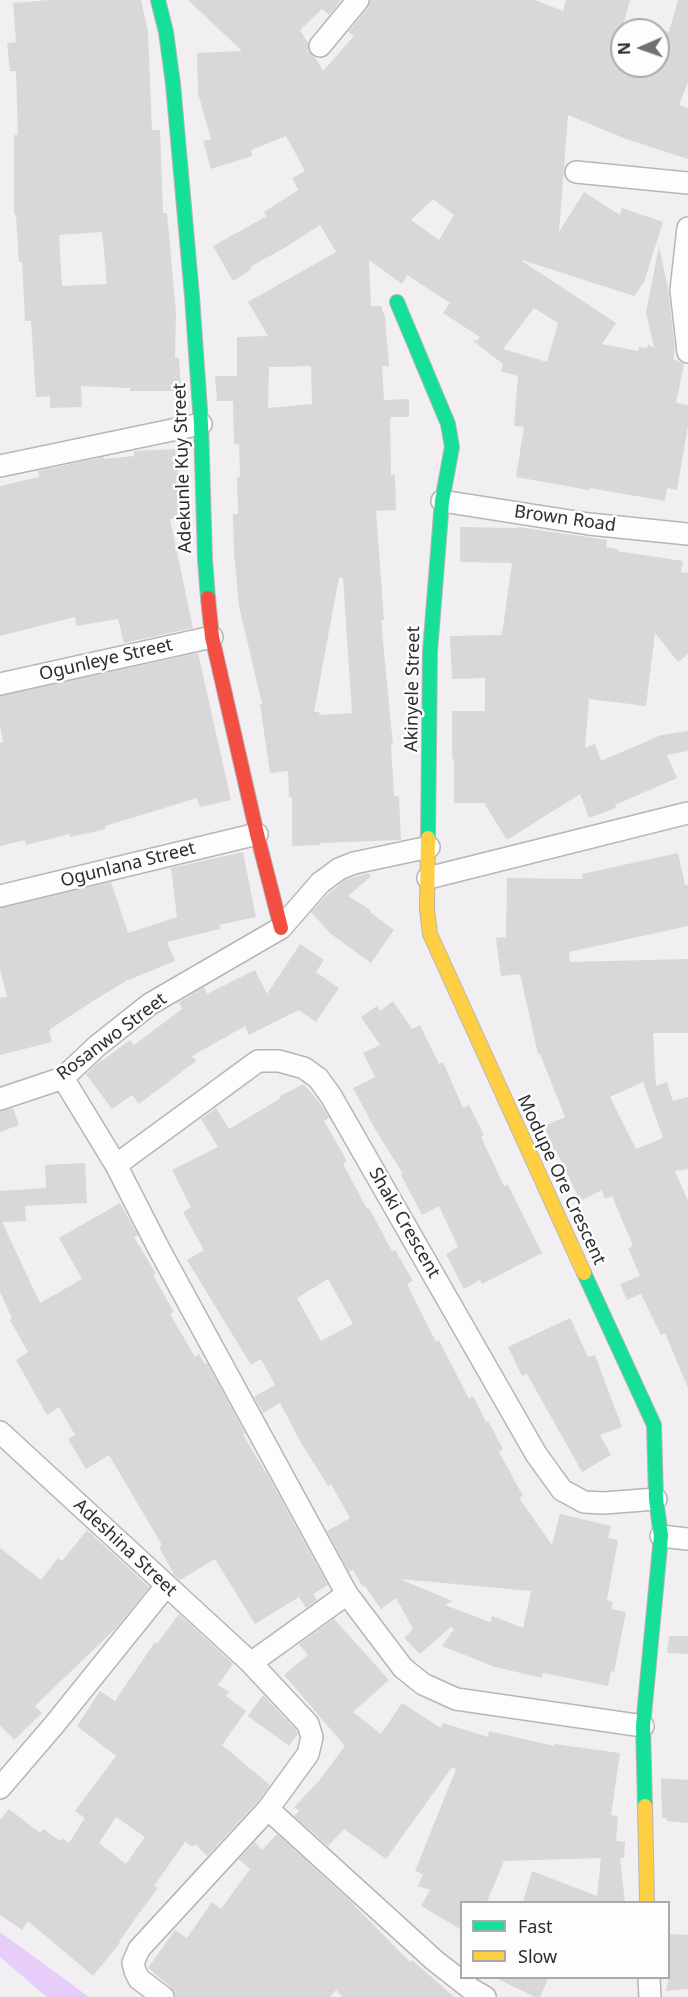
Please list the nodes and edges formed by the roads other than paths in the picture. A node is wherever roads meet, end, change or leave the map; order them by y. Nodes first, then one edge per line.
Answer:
1 (158, 0) edge
2 (358, 0) edge
3 (320, 46) dead end
4 (576, 172) dead end
5 (688, 183) edge
6 (688, 228) edge
7 (397, 302) dead end
8 (688, 352) edge
9 (201, 424) junction
10 (0, 466) edge
11 (442, 501) junction
12 (688, 534) edge
13 (212, 637) junction
14 (0, 684) edge
15 (688, 813) edge
16 (256, 834) junction
17 (429, 847) junction
18 (428, 878) junction
19 (0, 896) edge
20 (281, 928) junction
21 (63, 1078) junction
22 (0, 1099) edge
23 (116, 1165) junction
24 (0, 1431) edge
25 (656, 1499) junction
26 (661, 1536) junction
27 (688, 1539) edge
28 (166, 1586) junction
29 (347, 1594) junction
30 (251, 1663) junction
31 (643, 1726) junction
32 (0, 1788) edge
33 (268, 1809) junction
34 (647, 1901) edge
35 (649, 1979) edge
36 (163, 1997) edge
37 (485, 1997) edge
38 (650, 1997) edge

1 - 9 street, Adekunle Kuy Street
2 - 3 street
4 - 5 street
6 - 8 street
7 - 11 street, Akinyele Street
9 - 10 street
9 - 13 street, Adekunle Kuy Street
11 - 12 street, Brown Road
11 - 17 street, Akinyele Street
13 - 14 street, Ogunleye Street
13 - 16 street, Adekunle Kuy Street
15 - 18 street
16 - 19 street, Ogunlana Street
16 - 20 street, Adekunle Kuy Street
17 - 18 street, Akinyele Street
17 - 20 street, Rosanwo Street
18 - 25 street, Modupe Ore Crescent
20 - 21 street, Rosanwo Street
21 - 22 street, Rosanwo Street
21 - 23 street
23 - 25 street, Shaki Crescent
23 - 29 street
24 - 28 street, Adeshina Street
25 - 26 street, Modupe Ore Crescent
26 - 27 street
26 - 31 street, Modupe Ore Crescent
28 - 30 street, Adeshina Street
28 - 32 street
29 - 30 street
29 - 31 street
30 - 33 street, Adeshina Street
31 - 34 street, Modupe Ore Crescent
33 - 36 street, Adeshina Street
33 - 37 street
35 - 38 street

